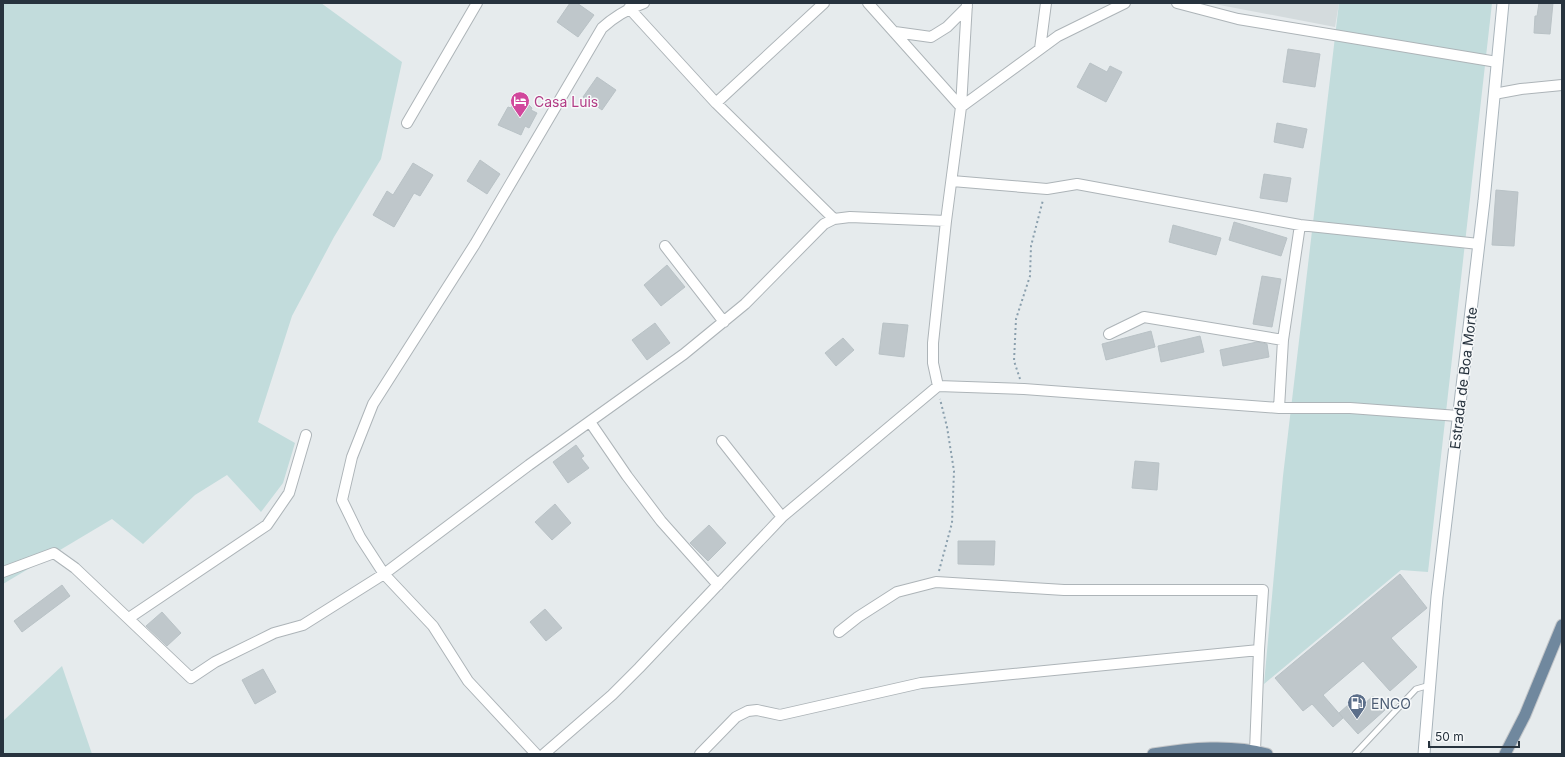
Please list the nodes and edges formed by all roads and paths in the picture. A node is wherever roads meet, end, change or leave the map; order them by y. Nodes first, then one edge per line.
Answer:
1 (477, 3) edge
2 (644, 3) edge
3 (824, 3) edge
4 (868, 3) edge
5 (1046, 3) edge
6 (1125, 3) edge
7 (1177, 3) edge
8 (1503, 3) edge
9 (967, 5) edge
10 (629, 8) junction
11 (895, 32) junction
12 (1040, 49) junction
13 (1497, 62) junction
14 (1562, 85) edge
15 (1494, 94) junction
16 (716, 102) junction
17 (961, 107) junction
18 (407, 123) dead end
19 (952, 181) junction
20 (1047, 189) junction
21 (834, 219) junction
22 (946, 221) junction
23 (1300, 225) junction
24 (1479, 244) junction
25 (665, 246) dead end
26 (724, 322) junction
27 (1109, 334) dead end
28 (1283, 340) junction
29 (938, 386) junction
30 (1024, 389) junction
31 (1278, 408) junction
32 (1458, 416) junction
33 (590, 422) junction
34 (306, 435) dead end
35 (722, 441) dead end
36 (782, 517) junction
37 (3, 572) edge
38 (384, 574) junction
39 (936, 582) junction
40 (718, 584) junction
41 (129, 618) junction
42 (1562, 625) edge
43 (839, 632) dead end
44 (1259, 650) junction
45 (1431, 685) junction
46 (1213, 751) edge
47 (1255, 751) junction
48 (536, 754) edge
49 (544, 754) edge
50 (700, 754) edge
51 (1153, 754) edge
52 (1267, 754) edge
53 (1355, 754) edge
54 (1424, 754) edge
55 (1505, 754) edge

1 - 18 street
2 - 10 street
3 - 16 street
4 - 11 street
5 - 12 street
6 - 12 street
7 - 13 street
8 - 13 main road, Estrada de Boa Morte
9 - 11 street
9 - 17 street
10 - 16 street
10 - 38 street
11 - 17 street
12 - 17 street
13 - 15 main road, Estrada de Boa Morte
14 - 15 street
15 - 24 main road, Estrada de Boa Morte
16 - 21 street
17 - 19 street
19 - 20 street
19 - 22 street
20 - 23 street
20 - 30 path
21 - 22 street
21 - 26 street
22 - 29 street
23 - 24 street
23 - 28 street
24 - 32 main road, Estrada de Boa Morte
25 - 26 street
26 - 33 street
27 - 28 street
28 - 31 street
29 - 30 street
29 - 36 street
29 - 39 path
30 - 31 street
31 - 32 street
32 - 45 main road, Estrada de Boa Morte
33 - 38 street
33 - 40 street
34 - 41 street
35 - 36 street
36 - 40 street
37 - 41 street
38 - 41 street
38 - 48 street
39 - 43 street
39 - 44 street
40 - 49 street
42 - 55 main road
44 - 47 street
44 - 50 street
45 - 53 lane
45 - 54 main road, Estrada de Boa Morte
46 - 47 main road
46 - 51 main road
47 - 52 main road

